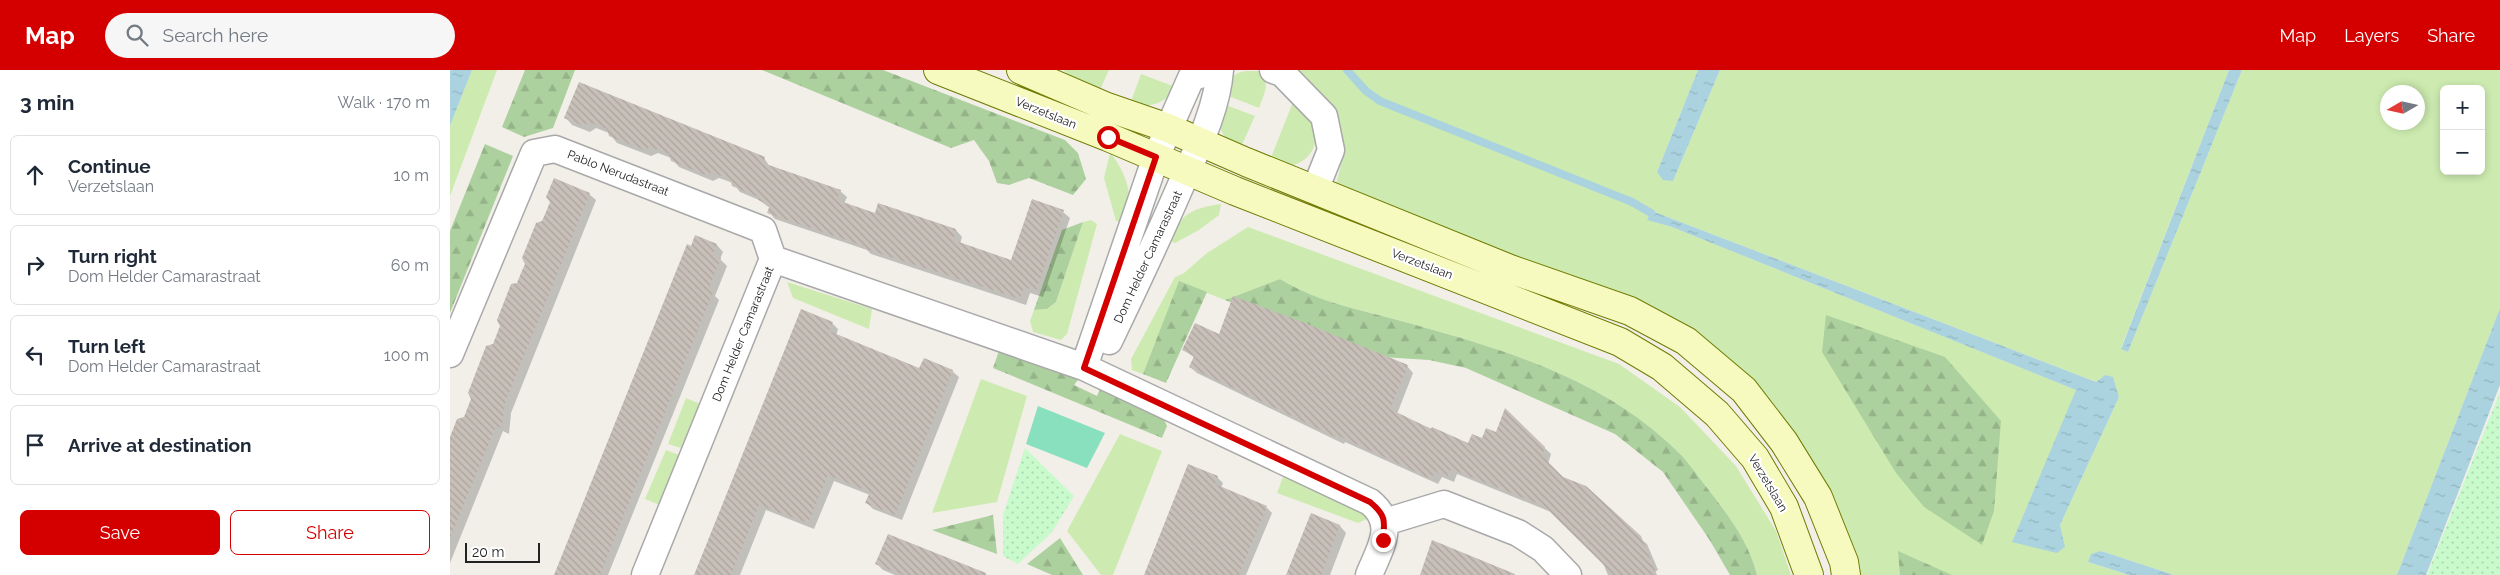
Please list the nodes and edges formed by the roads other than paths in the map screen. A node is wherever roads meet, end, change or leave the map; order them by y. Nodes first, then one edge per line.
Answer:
1 (938, 70) edge
2 (1020, 70) edge
3 (1214, 70) edge
4 (1220, 70) edge
5 (1273, 70) edge
6 (1168, 128) junction
7 (1201, 142) junction
8 (1156, 157) junction
9 (1188, 170) junction
10 (1315, 190) junction
11 (773, 259) junction
12 (450, 354) edge
13 (1088, 370) junction
14 (1385, 522) junction
15 (645, 575) edge
16 (1370, 575) edge
17 (1568, 575) edge
18 (1809, 575) edge
19 (1846, 575) edge

1 - 8 main road, Verzetslaan
2 - 6 main road
3 - 6 street, Dom Helder Camarastraat
4 - 7 street, Dom Helder Camarastraat
5 - 10 street
6 - 7 main road
6 - 8 street, Dom Helder Camarastraat
7 - 9 street, Dom Helder Camarastraat
7 - 10 main road
8 - 9 main road, Verzetslaan
8 - 13 street, Dom Helder Camarastraat
9 - 13 street, Dom Helder Camarastraat
9 - 18 main road, Verzetslaan
10 - 19 main road
11 - 12 street, Pablo Nerudastraat
11 - 13 street, Dom Helder Camarastraat
11 - 15 street, Dom Helder Camarastraat
13 - 14 street, Dom Helder Camarastraat
14 - 16 street
14 - 17 street

